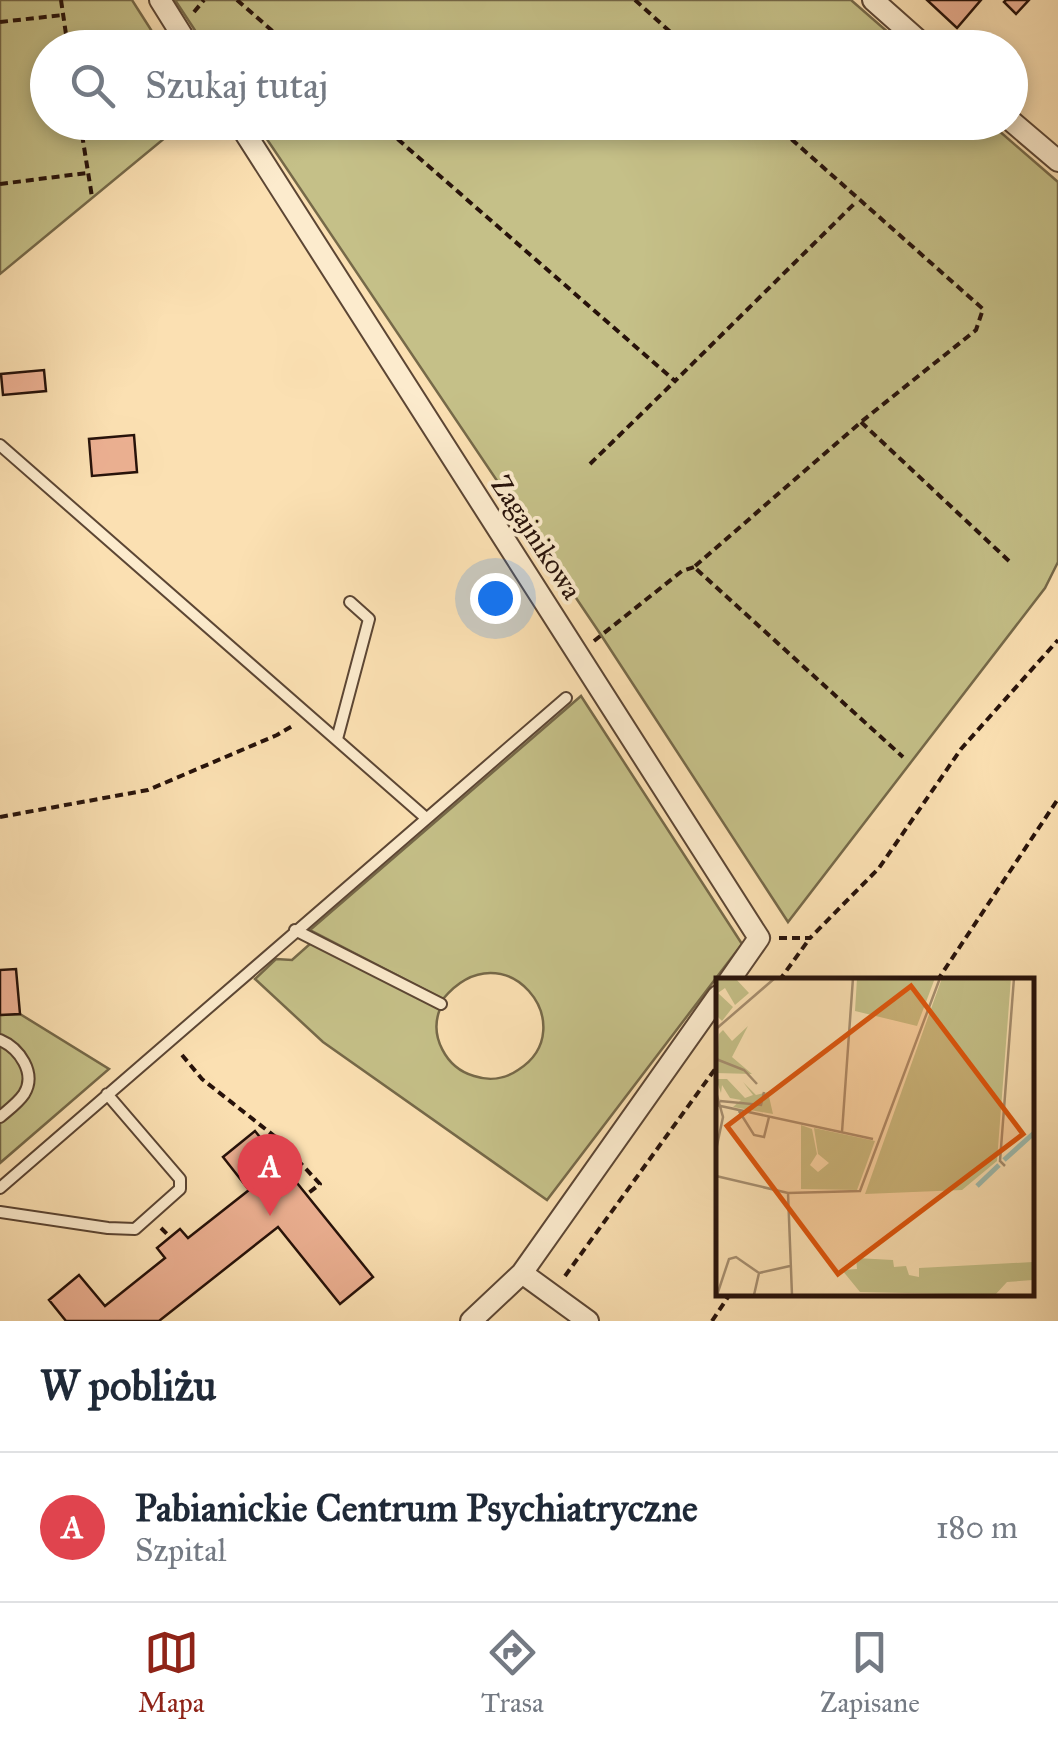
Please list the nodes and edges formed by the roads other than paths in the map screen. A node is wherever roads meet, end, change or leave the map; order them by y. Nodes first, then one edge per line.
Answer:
1 (160, 0) edge
2 (873, 0) edge
3 (179, 30) edge
4 (907, 30) edge
5 (1028, 135) edge
6 (250, 140) edge
7 (1058, 161) edge
8 (0, 446) edge
9 (350, 602) dead end
10 (566, 698) dead end
11 (337, 740) junction
12 (426, 818) junction
13 (295, 930) junction
14 (730, 978) edge
15 (716, 999) edge
16 (441, 1004) dead end
17 (0, 1040) edge
18 (107, 1094) junction
19 (0, 1117) edge
20 (0, 1188) edge
21 (0, 1212) edge
22 (522, 1273) junction
23 (470, 1321) edge
24 (588, 1321) edge

1 - 3 street
2 - 4 street
5 - 7 street
6 - 14 street, Zagajnikowa
8 - 11 lane
9 - 11 lane
10 - 12 lane
11 - 12 lane
12 - 13 lane
13 - 16 lane
13 - 18 lane
15 - 22 street
17 - 19 lane
18 - 20 lane
18 - 21 lane
22 - 23 street
22 - 24 street

